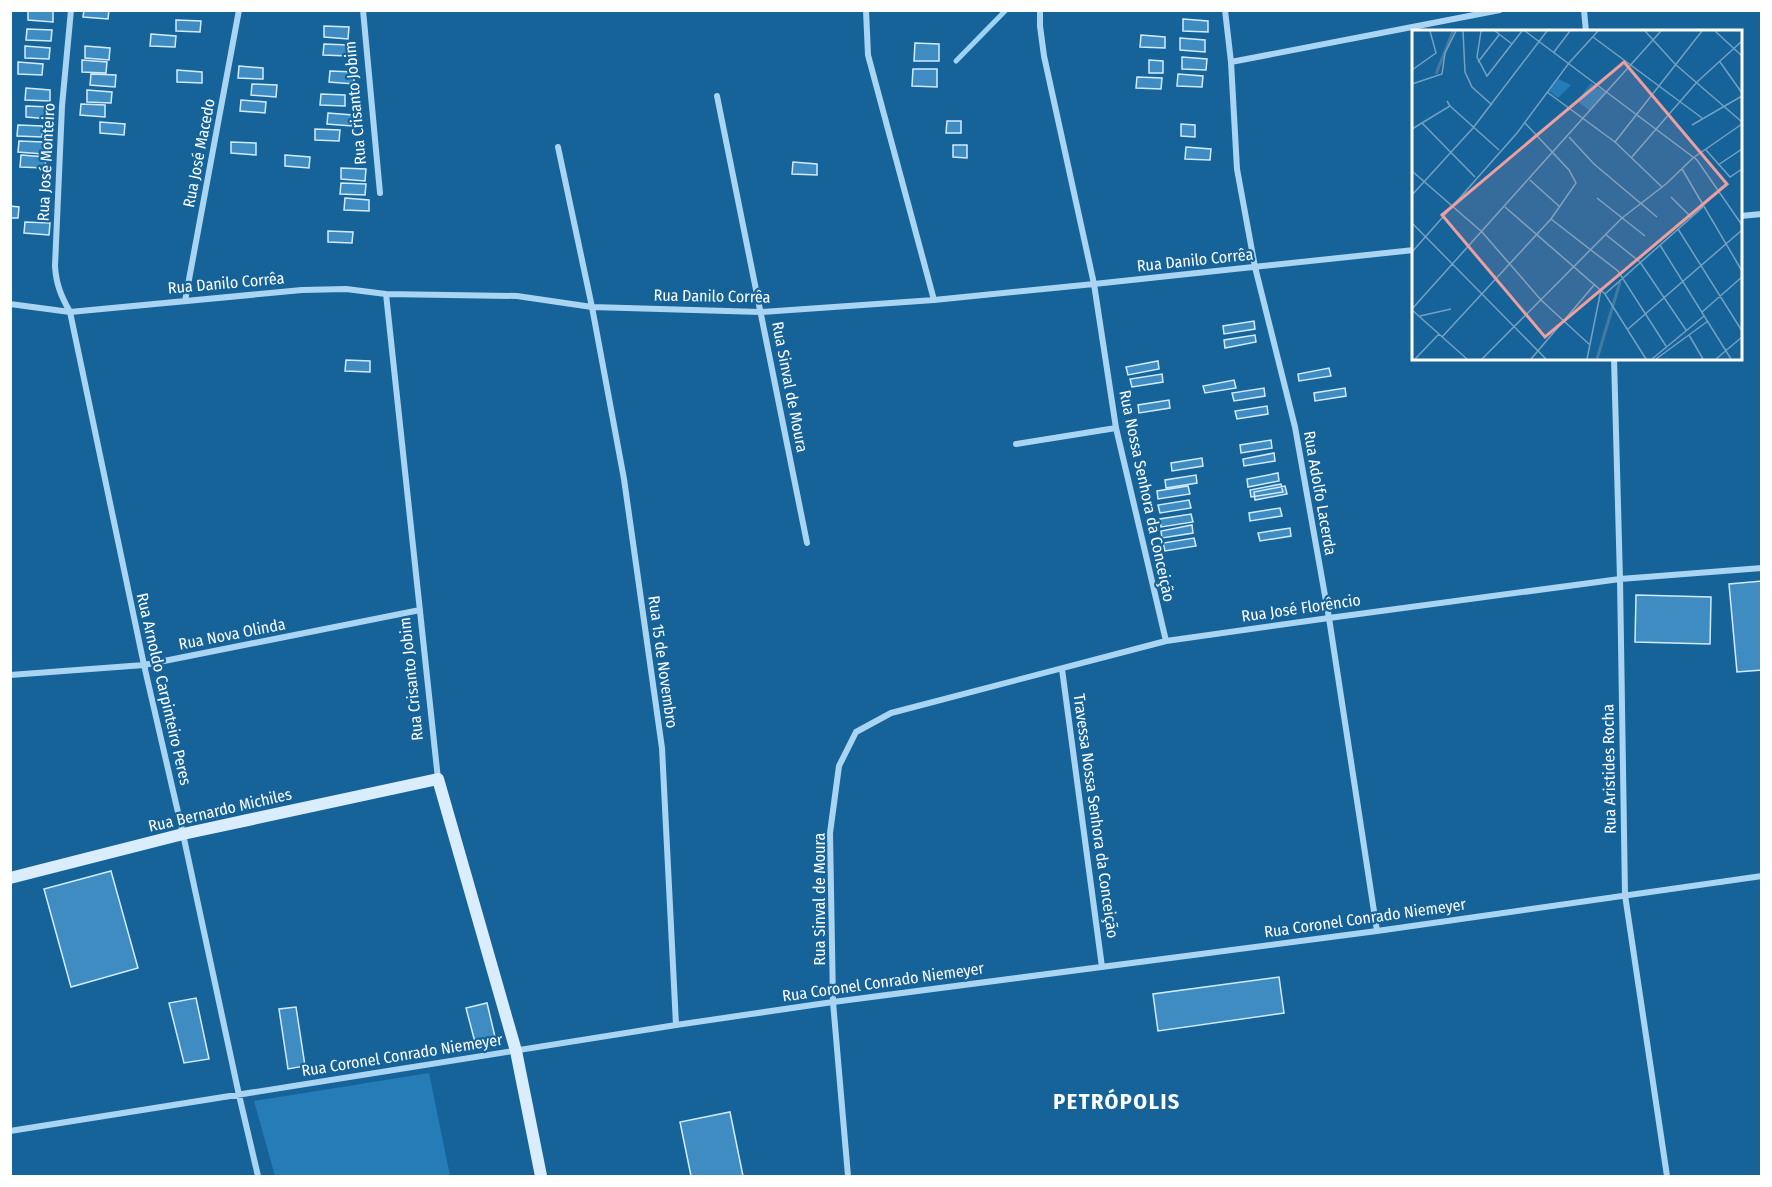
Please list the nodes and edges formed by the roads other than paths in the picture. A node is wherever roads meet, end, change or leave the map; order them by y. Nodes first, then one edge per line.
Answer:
1 (71, 10) edge
2 (239, 10) edge
3 (363, 10) edge
4 (866, 10) edge
5 (1040, 10) edge
6 (1225, 10) edge
7 (1500, 10) edge
8 (1584, 10) edge
9 (1586, 30) edge
10 (1232, 62) junction
11 (717, 96) dead end
12 (558, 147) dead end
13 (380, 193) dead end
14 (1761, 214) edge
15 (1742, 216) edge
16 (1412, 250) edge
17 (1255, 267) junction
18 (1094, 284) junction
19 (386, 294) junction
20 (934, 300) junction
21 (185, 301) junction
22 (10, 304) edge
23 (592, 307) junction
24 (70, 312) junction
25 (761, 312) junction
26 (1614, 360) edge
27 (1116, 428) junction
28 (1016, 444) dead end
29 (807, 543) dead end
30 (1761, 568) edge
31 (1620, 579) junction
32 (420, 610) junction
33 (1329, 618) junction
34 (1166, 642) junction
35 (144, 665) junction
36 (1062, 669) junction
37 (10, 675) edge
38 (856, 732) joint
39 (438, 778) junction
40 (183, 834) junction
41 (1761, 876) edge
42 (10, 878) edge
43 (1625, 895) junction
44 (1377, 931) junction
45 (1102, 967) junction
46 (833, 1002) junction
47 (676, 1025) junction
48 (516, 1051) junction
49 (239, 1095) junction
50 (10, 1131) edge
51 (258, 1176) edge
52 (541, 1176) edge
53 (848, 1176) edge
54 (1667, 1176) edge

1 - 24 street, Rua José Monteiro
2 - 21 street, Rua José Macedo
3 - 13 street, Rua Crisanto Jobim
4 - 20 street
5 - 18 street, Rua Nossa Senhora da Conceição
6 - 10 street, Rua Adolfo Lacerda
7 - 10 street
8 - 9 street
10 - 17 street, Rua Adolfo Lacerda
11 - 25 street, Rua Sinval de Moura
12 - 23 street, Rua 15 de Novembro
14 - 15 street
16 - 17 street, Rua Danilo Corrêa
17 - 18 street, Rua Danilo Corrêa
17 - 33 street, Rua Adolfo Lacerda
18 - 20 street, Rua Danilo Corrêa
18 - 27 street, Rua Nossa Senhora da Conceição
19 - 21 street, Rua Danilo Corrêa
19 - 23 street, Rua Danilo Corrêa
19 - 32 street, Rua Crisanto Jobim
20 - 25 street, Rua Danilo Corrêa
21 - 24 street, Rua Danilo Corrêa
22 - 24 street, Rua Danilo Corrêa
23 - 25 street, Rua Danilo Corrêa
23 - 47 street, Rua 15 de Novembro
24 - 35 street, Rua Arnoldo Carpinteiro Peres
25 - 29 street, Rua Sinval de Moura
26 - 31 street, Rua Aristides Rocha
27 - 28 street
27 - 34 street, Rua Nossa Senhora da Conceição
30 - 31 street, Rua José Florêncio
31 - 33 street, Rua José Florêncio
31 - 43 street, Rua Aristides Rocha
32 - 35 street, Rua Nova Olinda
32 - 39 street, Rua Crisanto Jobim
33 - 34 street, Rua José Florêncio
33 - 44 street, Rua Adolfo Lacerda
34 - 36 street, Rua José Florêncio
35 - 37 street, Rua Nova Olinda
35 - 40 street, Rua Arnoldo Carpinteiro Peres
36 - 38 street, Rua José Florêncio
36 - 45 street, Travessa Nossa Senhora da Conceição
38 - 46 street, Rua Sinval de Moura
39 - 40 street, Rua Bernardo Michiles
39 - 48 street, Rua Crisanto Jobim
40 - 42 street, Rua Bernardo Michiles
40 - 49 street, Rua Arnoldo Carpinteiro Peres
41 - 43 street, Rua Coronel Conrado Niemeyer
43 - 44 street, Rua Coronel Conrado Niemeyer
43 - 54 street, Rua Aristides Rocha
44 - 45 street, Rua Coronel Conrado Niemeyer
45 - 46 street, Rua Coronel Conrado Niemeyer
46 - 47 street, Rua Coronel Conrado Niemeyer
46 - 53 street, Rua Sinval de Moura
47 - 48 street, Rua Coronel Conrado Niemeyer
48 - 49 street, Rua Coronel Conrado Niemeyer
48 - 52 street, Rua Crisanto Jobim
49 - 50 street, Rua Coronel Conrado Niemeyer
49 - 51 street, Rua Arnoldo Carpinteiro Peres

